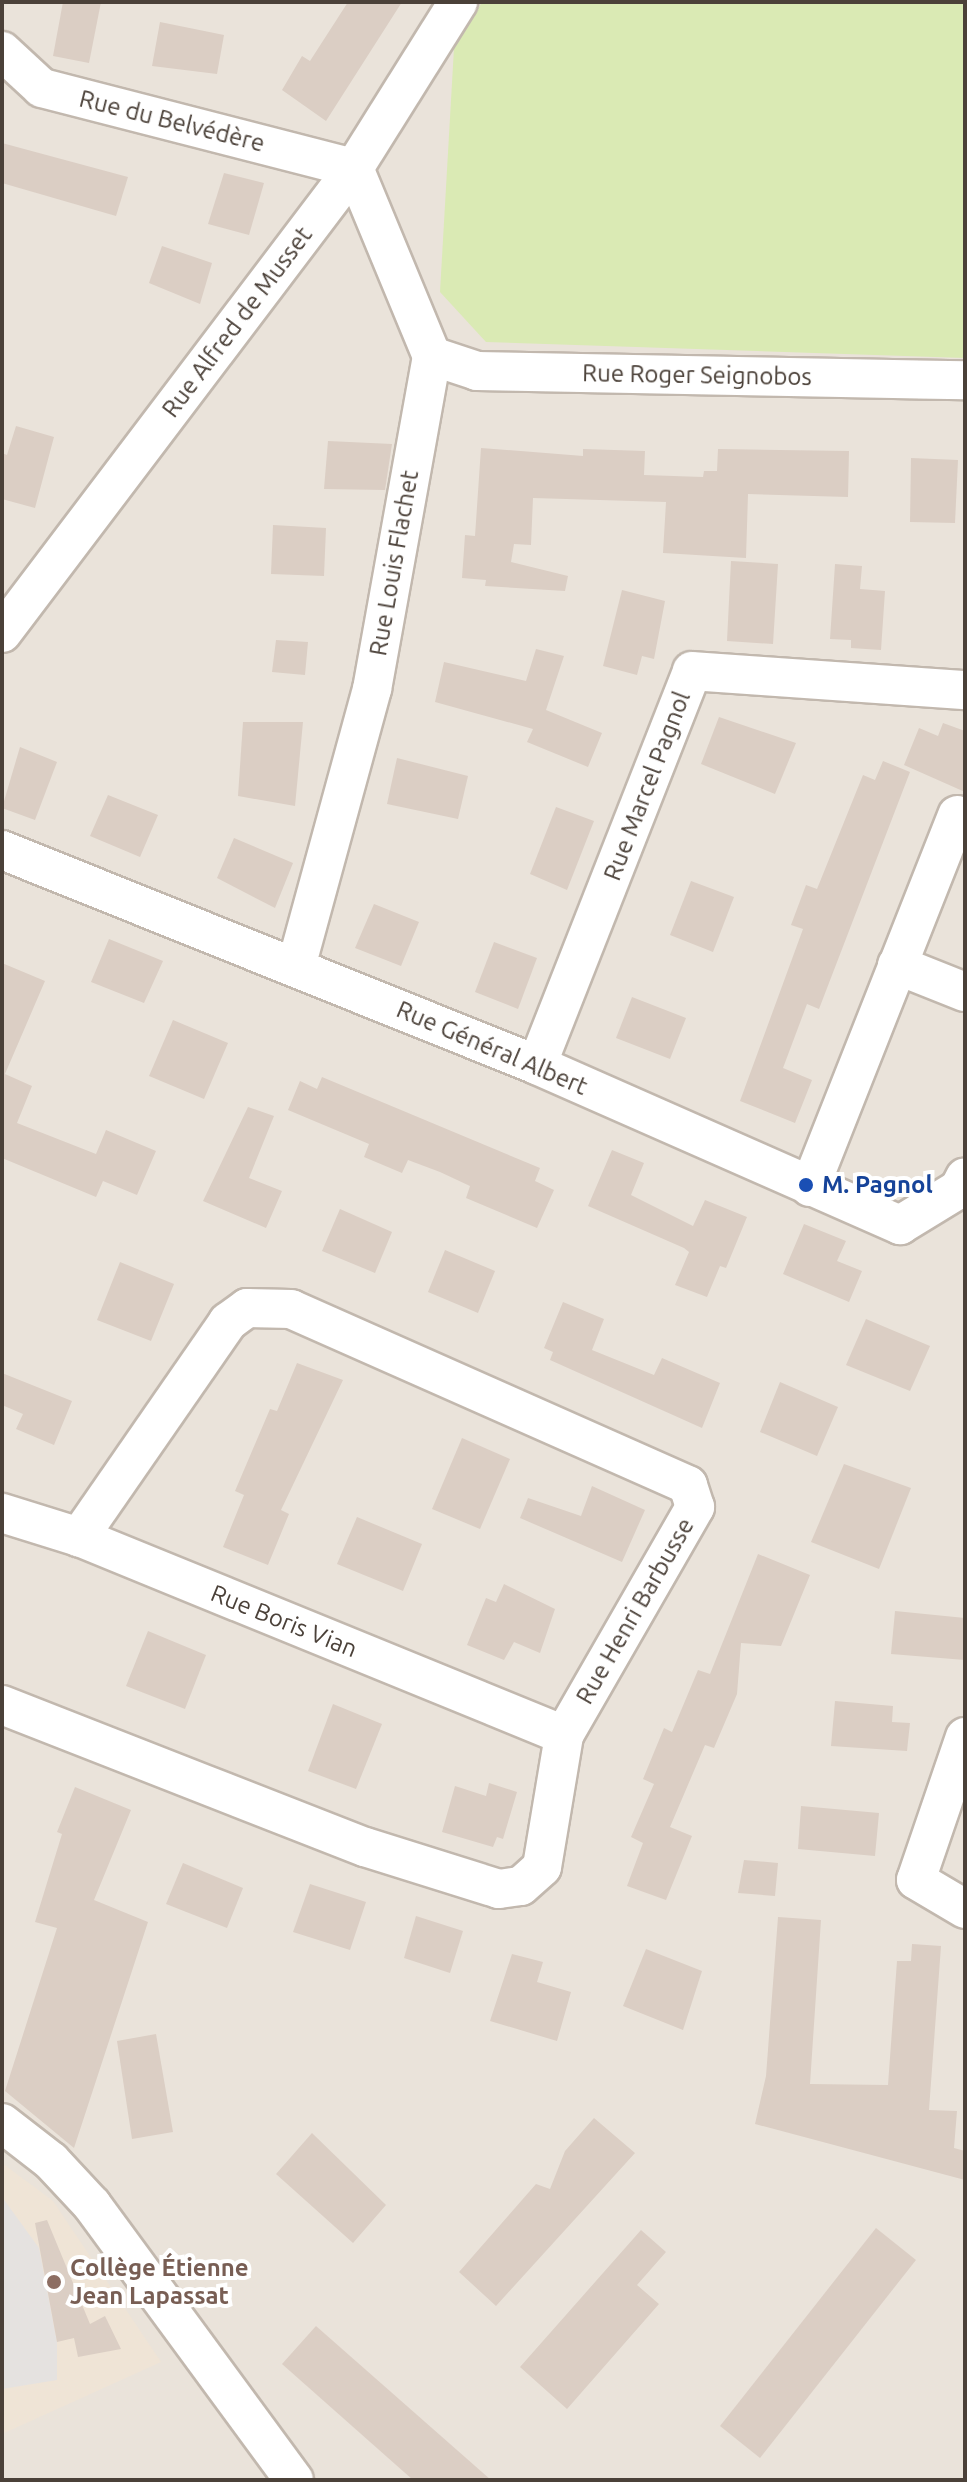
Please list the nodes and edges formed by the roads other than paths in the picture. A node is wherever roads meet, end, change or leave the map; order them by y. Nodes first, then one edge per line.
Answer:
1 (458, 2) edge
2 (2, 51) edge
3 (354, 168) junction
4 (432, 356) junction
5 (965, 380) edge
6 (2, 633) edge
7 (965, 690) edge
8 (957, 815) dead end
9 (2, 850) edge
10 (897, 965) junction
11 (296, 966) junction
12 (965, 992) edge
13 (537, 1065) junction
14 (965, 1177) edge
15 (810, 1187) junction
16 (2, 1513) edge
17 (79, 1537) junction
18 (2, 1705) edge
19 (564, 1735) junction
20 (965, 1737) edge
21 (965, 1909) edge
22 (2, 2123) edge
23 (294, 2480) edge

1 - 3 street, Rue Alfred de Musset
2 - 3 street, Rue du Belvédère
3 - 4 street
3 - 6 street, Rue Alfred de Musset
4 - 5 street, Rue Roger Seignobos
4 - 11 street, Rue Louis Flachet
7 - 13 street, Rue Marcel Pagnol
8 - 10 street
9 - 11 street, Rue Général Albert
10 - 12 street
10 - 15 street
11 - 13 street, Rue Général Albert
13 - 15 street, Rue Général Albert
14 - 15 street, Rue Général Albert
16 - 17 street, Rue Boris Vian
17 - 19 street, Rue Boris Vian
17 - 19 street, Rue Henri Barbusse
18 - 19 street, Rue Henri Barbusse
20 - 21 street
22 - 23 street

